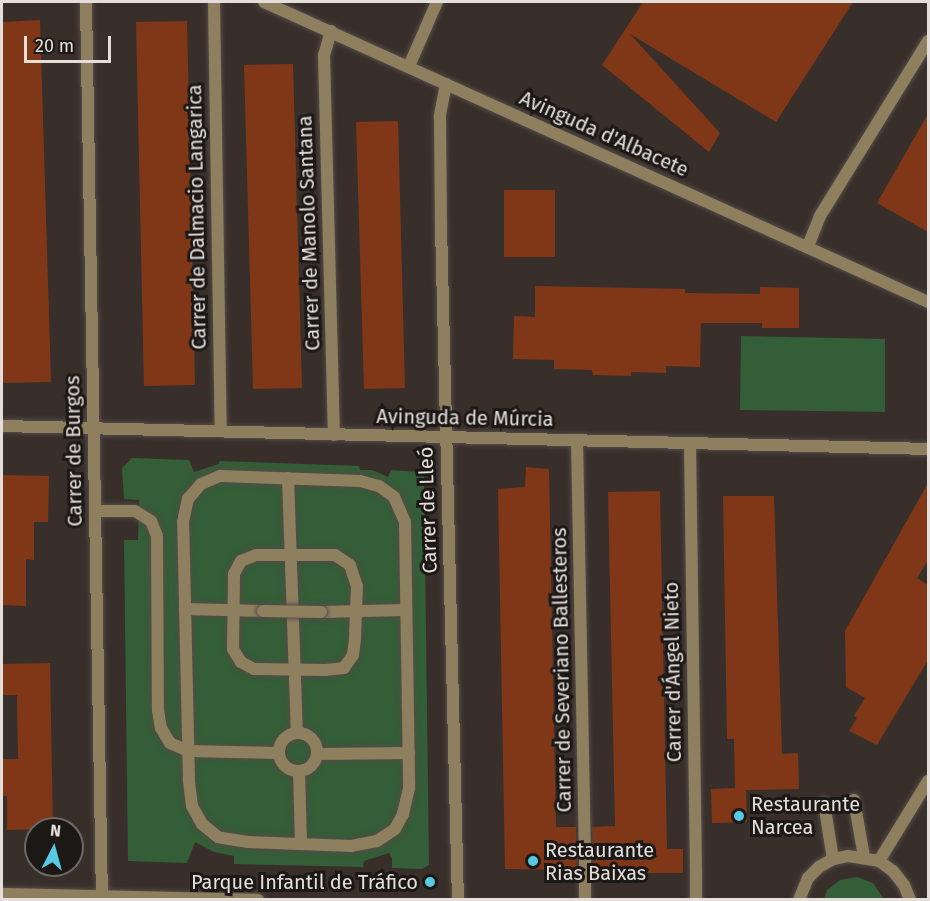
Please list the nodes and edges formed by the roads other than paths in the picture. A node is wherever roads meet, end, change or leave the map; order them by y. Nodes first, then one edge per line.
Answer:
1 (86, 2) edge
2 (214, 2) edge
3 (264, 2) edge
4 (437, 2) edge
5 (331, 31) junction
6 (928, 41) edge
7 (409, 66) junction
8 (446, 84) junction
9 (808, 246) junction
10 (928, 302) edge
11 (2, 426) edge
12 (93, 429) junction
13 (221, 432) junction
14 (334, 435) junction
15 (446, 437) junction
16 (577, 441) junction
17 (690, 443) junction
18 (928, 449) edge
19 (288, 478) junction
20 (95, 511) junction
21 (291, 555) junction
22 (185, 609) junction
23 (233, 610) junction
24 (405, 610) junction
25 (357, 612) junction
26 (295, 669) junction
27 (297, 732) junction
28 (188, 751) junction
29 (278, 753) junction
30 (409, 753) junction
31 (318, 754) junction
32 (299, 771) junction
33 (928, 781) edge
34 (854, 800) dead end
35 (824, 803) dead end
36 (301, 844) junction
37 (864, 857) junction
38 (833, 860) junction
39 (879, 861) junction
40 (2, 894) edge
41 (102, 898) edge
42 (258, 900) edge
43 (458, 900) edge
44 (585, 900) edge
45 (696, 900) edge
46 (798, 900) edge
47 (910, 900) edge

1 - 12 street, Carrer de Burgos
2 - 13 street, Carrer de Dalmacio Langarica
3 - 5 street, Avinguda d'Albacete
4 - 7 street
5 - 7 street, Avinguda d'Albacete
5 - 14 street, Carrer de Manolo Santana
6 - 9 street
7 - 8 street, Avinguda d'Albacete
8 - 9 street, Avinguda d'Albacete
8 - 15 street, Carrer de Lleó
9 - 10 street, Avinguda d'Albacete
11 - 12 street, Avinguda de Múrcia
12 - 13 street, Avinguda de Múrcia
12 - 20 street, Carrer de Burgos
13 - 14 street, Avinguda de Múrcia
14 - 15 street, Avinguda de Múrcia
15 - 16 street, Avinguda de Múrcia
15 - 43 street, Carrer de Lleó
16 - 17 street, Avinguda de Múrcia
16 - 44 street, Carrer de Severiano Ballesteros
17 - 18 street, Avinguda de Múrcia
17 - 45 street, Carrer d'Ángel Nieto
19 - 21 street
19 - 22 street
19 - 24 street
20 - 28 street
20 - 41 street, Carrer de Burgos
21 - 23 street
21 - 25 street
21 - 26 street
22 - 23 street
22 - 28 street
23 - 25 street, bridge
23 - 26 street
24 - 25 street
24 - 30 street
25 - 26 street
26 - 27 street
27 - 29 street
27 - 31 street
28 - 29 street
28 - 36 street
29 - 32 street
30 - 31 street
30 - 36 street
31 - 32 street
32 - 36 street
33 - 39 street
34 - 37 street
35 - 38 street
37 - 38 street
37 - 39 street
38 - 46 street
39 - 47 street
40 - 41 street
41 - 42 street

